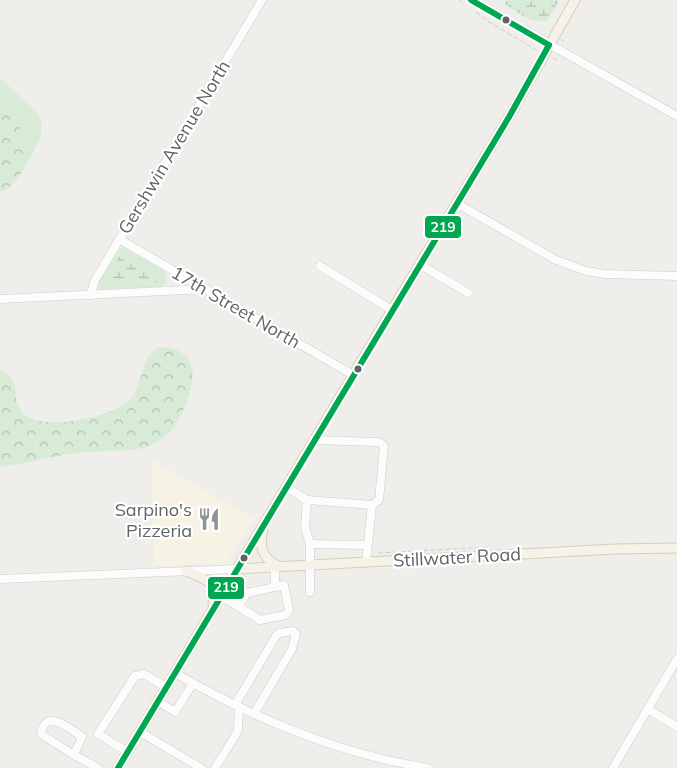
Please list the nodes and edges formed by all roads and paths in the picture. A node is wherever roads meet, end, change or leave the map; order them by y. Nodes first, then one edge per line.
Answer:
1 (262, 0) edge
2 (459, 0) edge
3 (575, 0) edge
4 (470, 5) edge
5 (550, 45) junction
6 (535, 49) dead end
7 (677, 116) edge
8 (456, 203) junction
9 (119, 239) junction
10 (419, 264) junction
11 (320, 266) dead end
12 (677, 276) edge
13 (206, 289) junction
14 (468, 293) dead end
15 (91, 295) junction
16 (0, 299) edge
17 (392, 310) junction
18 (353, 375) junction
19 (313, 440) junction
20 (286, 487) junction
21 (307, 500) junction
22 (372, 505) junction
23 (265, 522) junction
24 (310, 544) junction
25 (367, 545) junction
26 (677, 548) edge
27 (366, 562) junction
28 (309, 566) junction
29 (278, 567) junction
30 (237, 569) junction
31 (186, 571) junction
32 (0, 579) edge
33 (276, 587) junction
34 (310, 592) dead end
35 (221, 596) junction
36 (239, 606) junction
37 (212, 612) junction
38 (677, 659) edge
39 (175, 673) junction
40 (193, 683) junction
41 (166, 687) junction
42 (158, 701) junction
43 (237, 706) junction
44 (648, 709) junction
45 (254, 714) junction
46 (677, 727) edge
47 (140, 732) junction
48 (128, 752) junction
49 (74, 755) junction
50 (98, 768) edge
51 (118, 768) edge
52 (201, 768) edge
53 (215, 768) edge
54 (428, 768) edge
55 (613, 768) edge

1 - 9 street, Gershwin Avenue North
2 - 4 path
3 - 5 main road
4 - 5 street
4 - 6 path
5 - 7 street
5 - 8 main road
8 - 10 main road
8 - 12 street
9 - 13 street, 17th Street North
9 - 15 street, Gershwin Avenue North
10 - 14 street
10 - 17 main road
11 - 17 street
13 - 15 street
13 - 18 street, 17th Street North
15 - 16 street
17 - 18 main road
18 - 19 main road
19 - 20 main road
19 - 22 street
20 - 21 street
20 - 23 main road
21 - 22 street
21 - 24 street
22 - 25 street
23 - 29 main road
23 - 30 main road
24 - 25 street
24 - 28 street
25 - 27 street
26 - 27 main road, Stillwater Road
27 - 28 main road, Stillwater Road
28 - 29 main road, Stillwater Road
28 - 34 street
29 - 30 main road, Stillwater Road
29 - 33 street
30 - 31 street
30 - 35 main road
31 - 32 street
31 - 37 main road
33 - 36 street
33 - 36 street
35 - 36 street
35 - 37 main road
37 - 39 main road
38 - 44 street
39 - 40 street
39 - 41 main road
40 - 42 street
40 - 43 street
41 - 42 main road
41 - 48 street
42 - 47 main road
43 - 45 street
43 - 45 street
43 - 53 street
44 - 46 street
44 - 55 street
45 - 54 street
47 - 48 main road
47 - 52 street
48 - 51 main road
49 - 49 street
49 - 50 street

